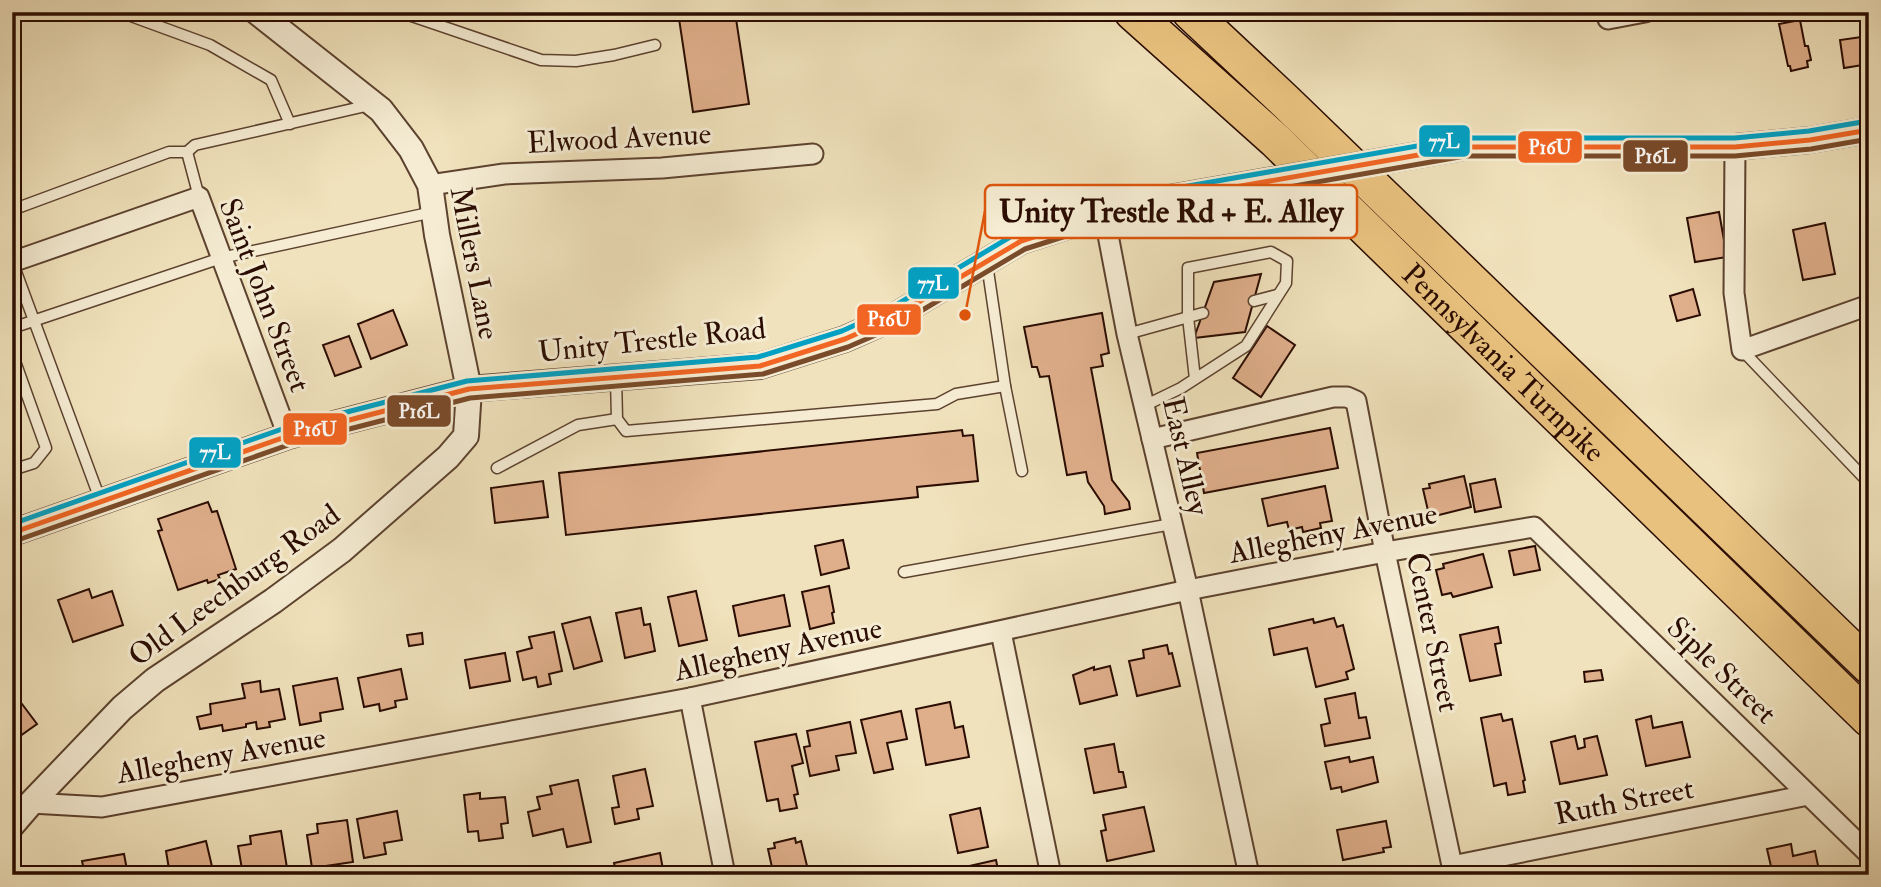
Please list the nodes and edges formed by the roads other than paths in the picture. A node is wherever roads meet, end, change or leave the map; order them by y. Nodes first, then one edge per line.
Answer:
1 (120, 12) edge
2 (257, 12) edge
3 (400, 12) edge
4 (1132, 12) edge
5 (1190, 12) edge
6 (1645, 12) edge
7 (1608, 16) edge
8 (655, 45) dead end
9 (374, 104) junction
10 (290, 124) junction
11 (1869, 131) edge
12 (1735, 147) junction
13 (187, 152) junction
14 (813, 154) dead end
15 (430, 185) junction
16 (199, 197) junction
17 (12, 210) edge
18 (434, 211) junction
19 (1104, 214) junction
20 (221, 258) junction
21 (986, 260) junction
22 (12, 261) edge
23 (1277, 295) junction
24 (1254, 301) dead end
25 (1869, 305) edge
26 (1203, 313) dead end
27 (1188, 317) junction
28 (34, 321) junction
29 (12, 328) edge
30 (1127, 334) junction
31 (1742, 350) junction
32 (12, 353) edge
33 (616, 378) junction
34 (1195, 379) junction
35 (1005, 386) junction
36 (469, 389) junction
37 (1144, 406) junction
38 (617, 419) junction
39 (288, 436) junction
40 (1152, 439) junction
41 (497, 468) dead end
42 (12, 470) edge
43 (1022, 471) dead end
44 (1869, 483) edge
45 (101, 502) junction
46 (1172, 524) junction
47 (1534, 527) joint
48 (12, 533) edge
49 (1385, 552) junction
50 (904, 572) dead end
51 (1188, 590) junction
52 (1001, 632) junction
53 (1869, 666) edge
54 (690, 698) junction
55 (1869, 719) edge
56 (1808, 795) junction
57 (31, 803) junction
58 (12, 825) edge
59 (1869, 854) edge
60 (1453, 870) edge
61 (725, 875) edge
62 (1051, 875) edge
63 (1249, 875) edge

1 - 10 lane
2 - 9 street, Millers Lane
3 - 8 lane
4 - 55 highway, Pennsylvania Turnpike
5 - 53 highway, Pennsylvania Turnpike
6 - 7 street
9 - 10 lane
9 - 15 street, Millers Lane
10 - 13 lane
11 - 12 street, Unity Trestle Road
12 - 19 street, Unity Trestle Road, bridge
12 - 31 street
13 - 16 lane
13 - 17 lane
14 - 15 street, Elwood Avenue
15 - 18 street, Millers Lane
16 - 20 street, Saint John Street
16 - 22 street, Saint John Street
18 - 20 lane
18 - 36 street, Millers Lane
19 - 21 street, Unity Trestle Road
19 - 30 street, East Alley
20 - 28 lane
20 - 39 street, Saint John Street
21 - 33 street, Unity Trestle Road
21 - 35 lane
22 - 28 lane
23 - 24 lane
23 - 27 lane
23 - 34 lane
25 - 31 street
26 - 27 lane
27 - 30 lane
27 - 34 lane
28 - 29 lane
28 - 45 lane
30 - 37 street, East Alley
31 - 44 lane
32 - 42 lane
33 - 36 street, Unity Trestle Road
33 - 38 lane
34 - 37 lane
35 - 38 lane
35 - 43 lane
36 - 39 street, Unity Trestle Road
36 - 57 street, Old Leechburg Road
37 - 40 street, East Alley
38 - 41 lane
39 - 45 street, Unity Trestle Road
40 - 46 street, East Alley
40 - 49 street, Center Street
45 - 48 street, Unity Trestle Road
46 - 50 lane
46 - 51 street, East Alley
47 - 49 street, Allegheny Avenue
47 - 56 street, Siple Street
49 - 51 street, Allegheny Avenue
49 - 60 street, Center Street
51 - 52 street, Allegheny Avenue
51 - 63 street, East Alley
52 - 54 street, Allegheny Avenue
52 - 62 street
54 - 57 street, Allegheny Avenue
54 - 61 street
56 - 59 street, Siple Street
56 - 60 street, Ruth Street
57 - 58 street, Old Leechburg Road

